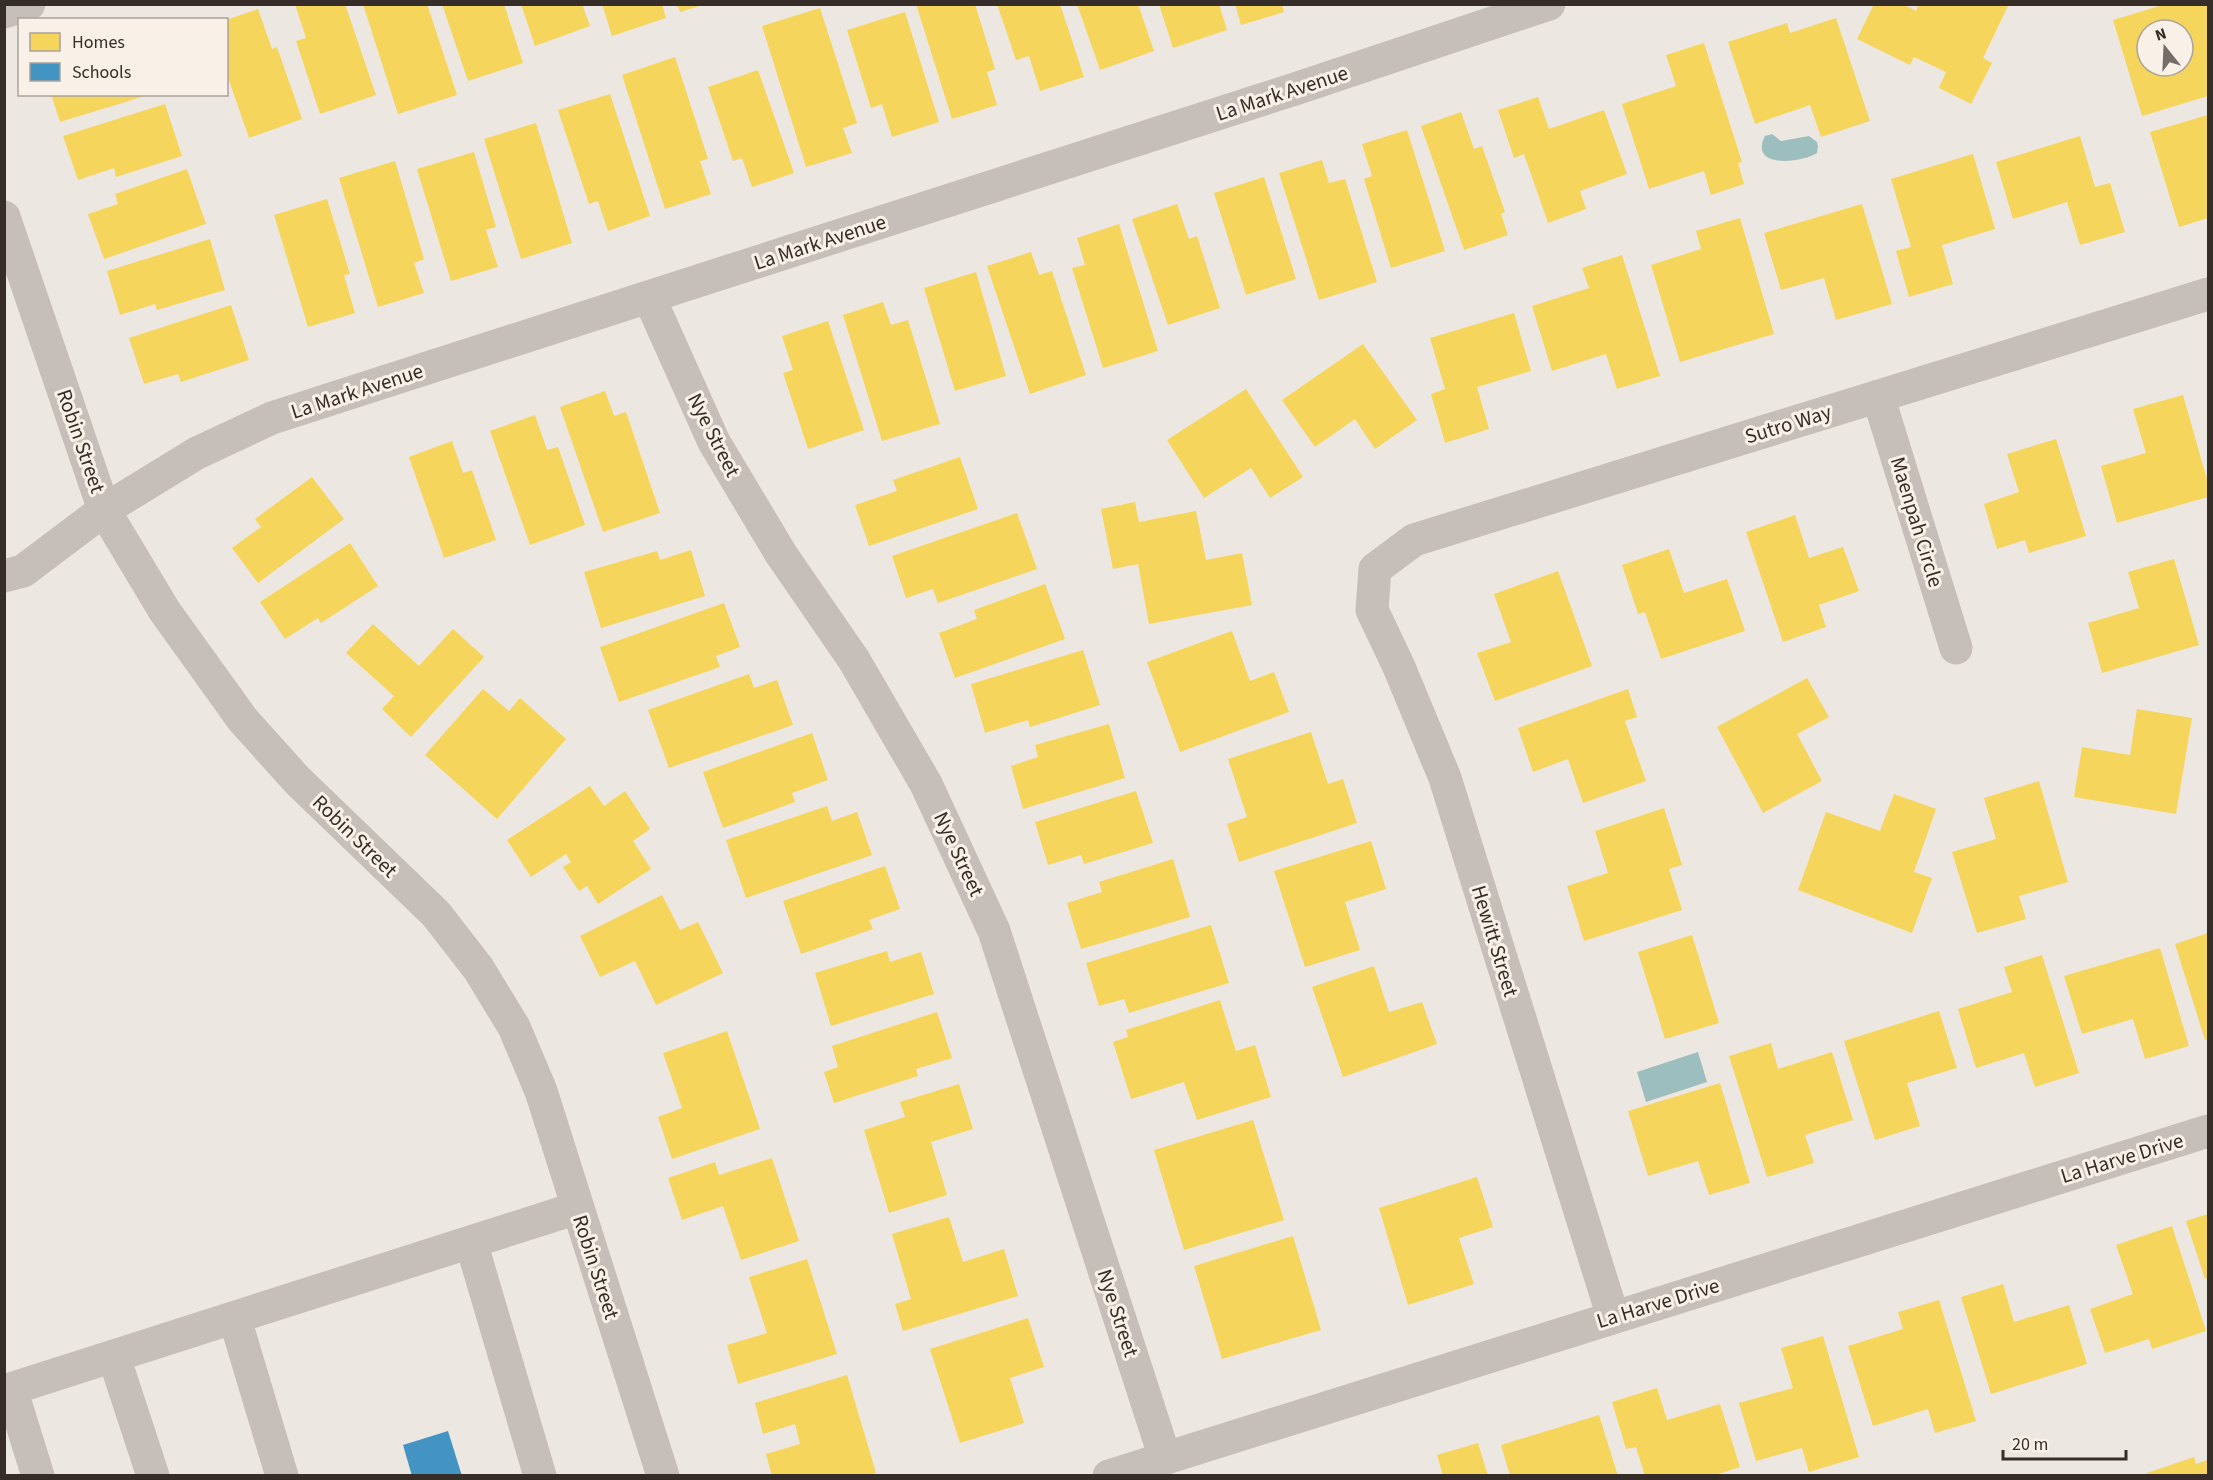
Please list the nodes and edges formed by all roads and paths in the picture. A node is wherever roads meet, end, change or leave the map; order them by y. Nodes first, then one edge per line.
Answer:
1 (29, 4) edge
2 (1549, 4) edge
3 (4, 12) edge
4 (4, 217) edge
5 (2208, 294) edge
6 (649, 297) junction
7 (1878, 396) junction
8 (104, 510) junction
9 (1376, 569) joint
10 (4, 576) edge
11 (1956, 648) dead end
12 (2208, 1131) edge
13 (577, 1208) junction
14 (471, 1242) junction
15 (1613, 1317) junction
16 (235, 1319) junction
17 (114, 1357) junction
18 (8, 1390) edge
19 (1165, 1458) junction
20 (38, 1476) edge
21 (153, 1476) edge
22 (282, 1476) edge
23 (540, 1476) edge
24 (663, 1476) edge
25 (1108, 1476) edge

1 - 3 street
2 - 6 street, La Mark Avenue
4 - 8 street, Robin Street
5 - 7 street, Sutro Way
6 - 8 street, La Mark Avenue
6 - 19 street, Nye Street
7 - 9 street, Sutro Way
7 - 11 street, Maenpah Circle
8 - 10 street, La Mark Avenue
8 - 13 street, Robin Street
9 - 15 street, Hewitt Street
12 - 15 street, La Harve Drive
13 - 14 street
13 - 24 street, Robin Street
14 - 16 street
14 - 23 street
15 - 19 street, La Harve Drive
16 - 17 street
16 - 22 street
17 - 18 street
17 - 21 street
18 - 20 street
19 - 25 street, La Harve Drive

